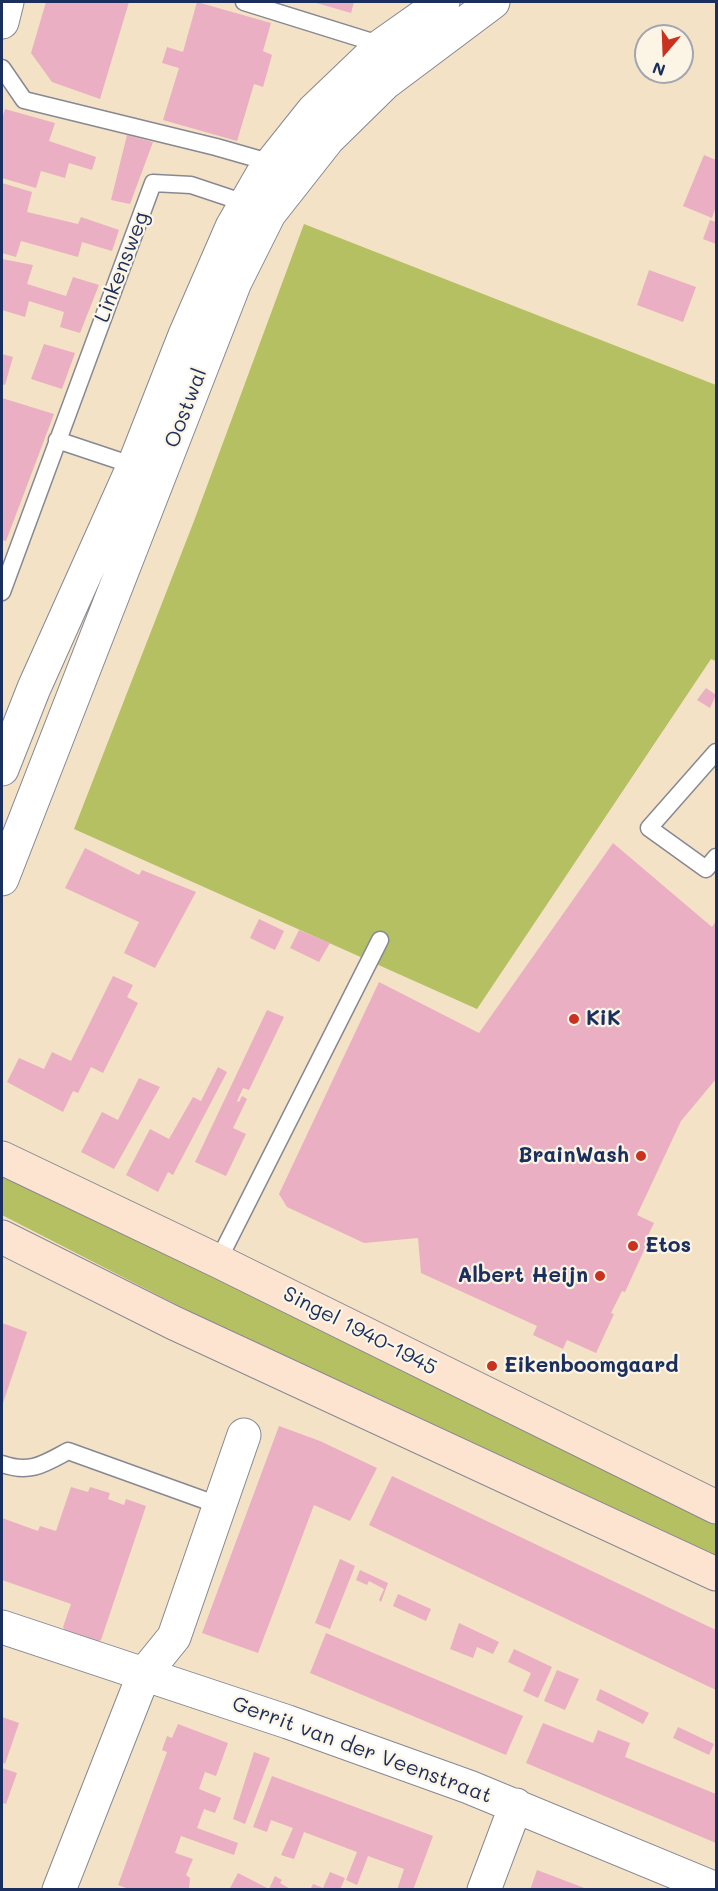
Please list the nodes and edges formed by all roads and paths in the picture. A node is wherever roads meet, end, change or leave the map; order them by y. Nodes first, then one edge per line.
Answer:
1 (7, 2) edge
2 (244, 2) edge
3 (443, 2) edge
4 (482, 5) edge
5 (2, 22) edge
6 (382, 45) junction
7 (2, 68) edge
8 (272, 163) junction
9 (245, 203) junction
10 (57, 440) junction
11 (147, 470) junction
12 (2, 592) edge
13 (717, 752) edge
14 (2, 769) edge
15 (717, 857) edge
16 (2, 879) edge
17 (380, 940) dead end
18 (2, 1158) edge
19 (2, 1237) edge
20 (218, 1261) junction
21 (244, 1436) dead end
22 (2, 1464) edge
23 (218, 1505) junction
24 (717, 1507) edge
25 (717, 1575) edge
26 (2, 1626) edge
27 (144, 1674) junction
28 (516, 1805) junction
29 (717, 1889) edge
30 (59, 1890) edge
31 (484, 1890) edge

1 - 5 street
2 - 6 lane
3 - 6 street, Oostwal
4 - 11 street, Oostwal
6 - 8 street, Oostwal
7 - 8 lane
8 - 9 street, Oostwal
9 - 10 lane, Linkensweg
9 - 11 street, Oostwal
10 - 11 lane
10 - 12 lane, Linkensweg
11 - 14 street, Oostwal
11 - 16 street, Oostwal
13 - 15 lane
17 - 20 lane
18 - 20 main road, Singel 1940-1945
19 - 25 main road
20 - 24 main road, Singel 1940-1945
21 - 23 street
22 - 23 lane
23 - 27 street
26 - 27 street, Gerrit van der Veenstraat
27 - 28 street, Gerrit van der Veenstraat
27 - 30 street
28 - 29 street, Gerrit van der Veenstraat
28 - 31 street

